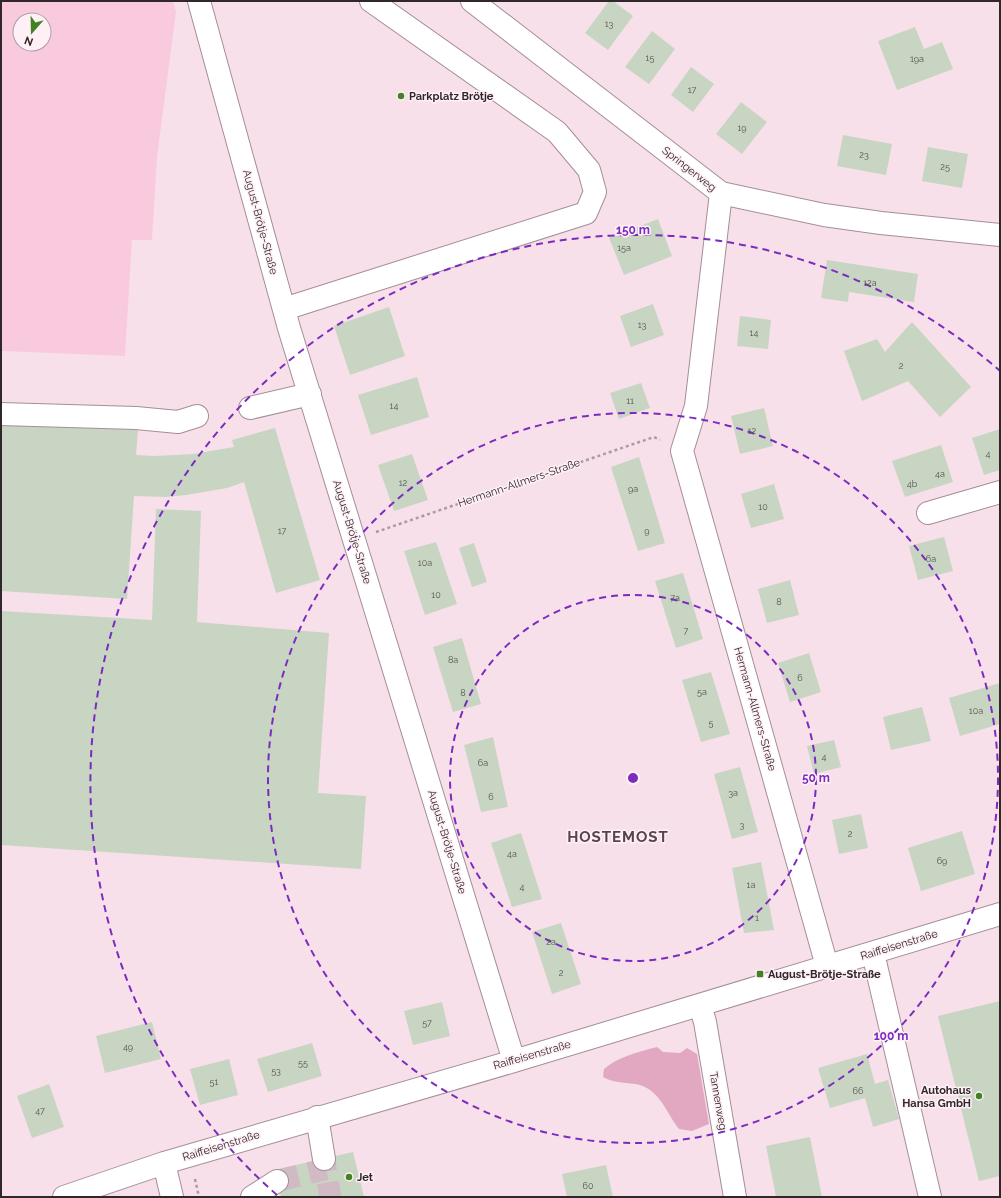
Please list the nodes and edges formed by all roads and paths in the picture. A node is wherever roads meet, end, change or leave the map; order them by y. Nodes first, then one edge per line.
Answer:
1 (199, 1) edge
2 (371, 1) edge
3 (472, 1) edge
4 (720, 193) junction
5 (1000, 234) edge
6 (284, 309) junction
7 (310, 394) junction
8 (250, 408) dead end
9 (1, 414) edge
10 (197, 416) dead end
11 (682, 451) junction
12 (1000, 492) edge
13 (928, 513) dead end
14 (355, 540) junction
15 (1000, 914) edge
16 (873, 953) junction
17 (827, 966) junction
18 (700, 1005) junction
19 (514, 1061) junction
20 (317, 1117) junction
21 (324, 1158) tunnel mouth
22 (164, 1163) junction
23 (194, 1173) dead end
24 (277, 1181) tunnel mouth
25 (64, 1197) edge
26 (172, 1197) edge
27 (199, 1197) edge
28 (252, 1197) edge
29 (735, 1197) edge
30 (930, 1197) edge

1 - 6 street, August-Brötje-Straße
2 - 6 street
3 - 4 street, Springerweg
4 - 5 street, Springerweg
4 - 11 street
6 - 7 street, August-Brötje-Straße
7 - 8 street
7 - 14 street, August-Brötje-Straße
9 - 10 street
11 - 14 path, Hermann-Allmers-Straße
11 - 17 street, Hermann-Allmers-Straße
12 - 13 street
14 - 19 street, August-Brötje-Straße
15 - 16 street, Raiffeisenstraße
16 - 17 street, Raiffeisenstraße
16 - 30 street
17 - 18 street, Raiffeisenstraße
18 - 19 street, Raiffeisenstraße
18 - 29 street, Tannenweg
19 - 20 street, Raiffeisenstraße
20 - 21 street
20 - 22 street, Raiffeisenstraße
22 - 25 street, Raiffeisenstraße
22 - 26 street
23 - 27 path
24 - 28 street

